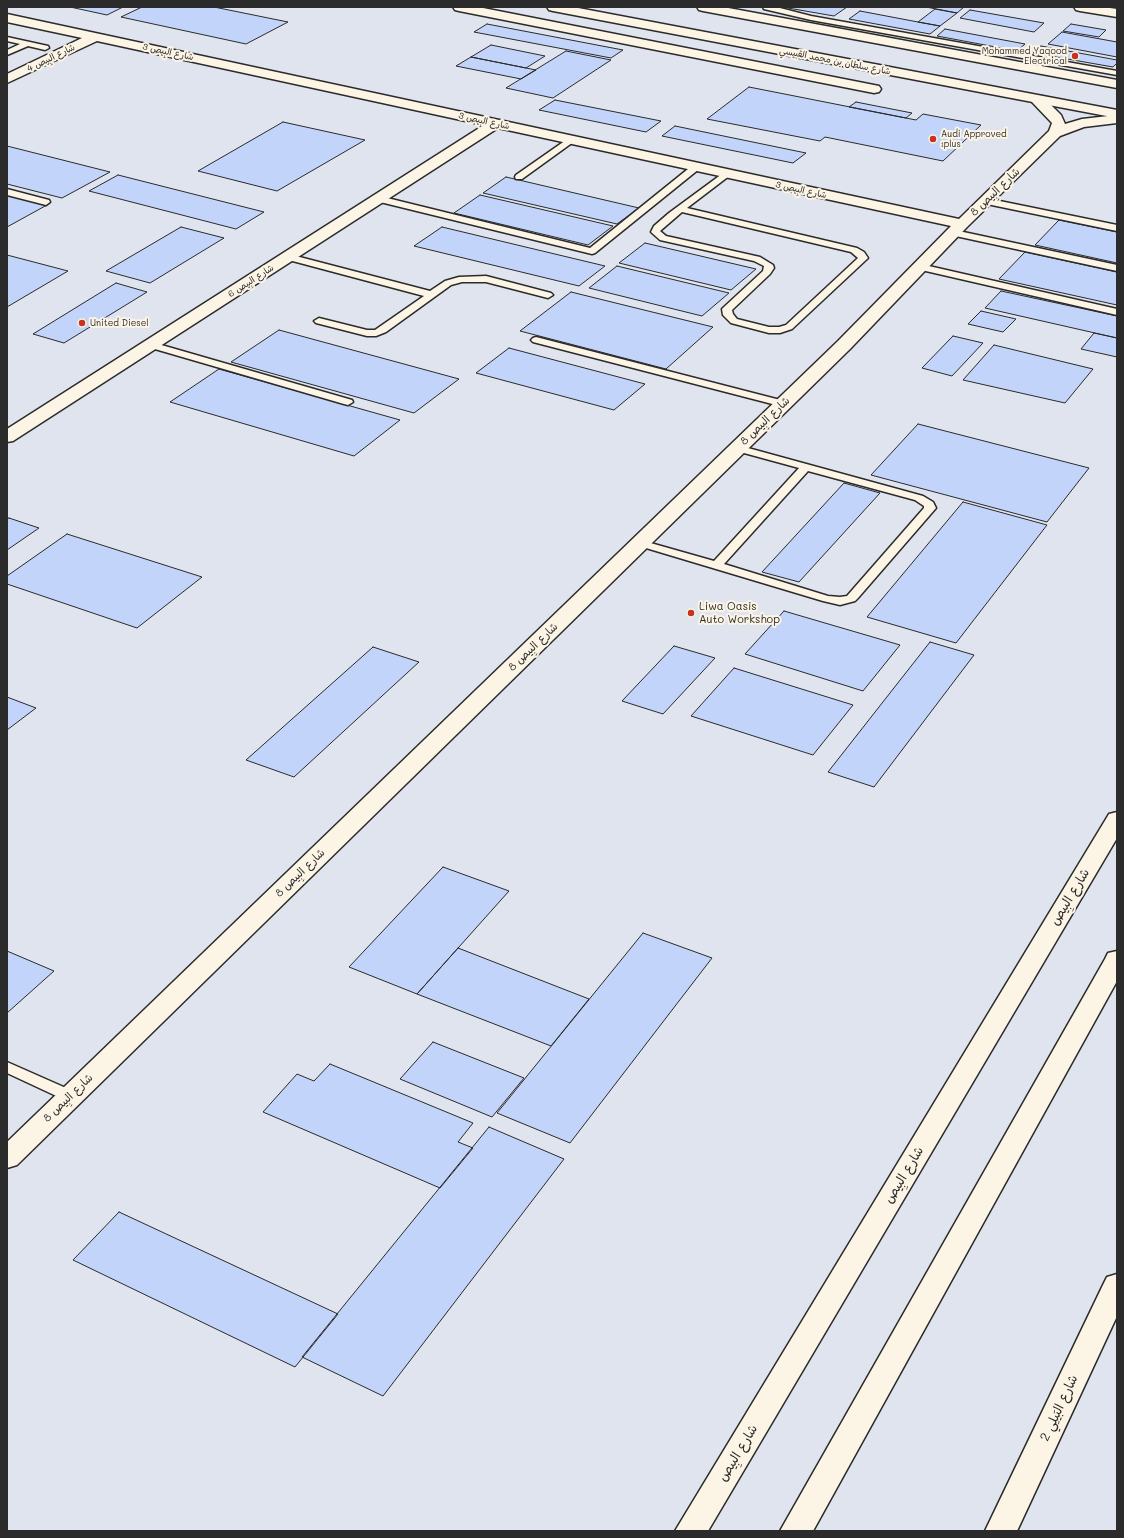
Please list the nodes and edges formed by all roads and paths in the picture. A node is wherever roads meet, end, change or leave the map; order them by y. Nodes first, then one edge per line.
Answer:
1 (459, 7) edge
2 (553, 7) edge
3 (703, 7) edge
4 (767, 7) edge
5 (1080, 7) edge
6 (1117, 13) edge
7 (7, 18) edge
8 (95, 37) junction
9 (7, 40) edge
10 (27, 44) junction
11 (45, 48) dead end
12 (7, 53) edge
13 (1117, 73) edge
14 (7, 79) edge
15 (1117, 84) edge
16 (874, 89) dead end
17 (1036, 99) junction
18 (1117, 114) edge
19 (1117, 119) edge
20 (495, 124) junction
21 (1055, 133) junction
22 (572, 140) junction
23 (696, 167) junction
24 (726, 174) junction
25 (519, 177) dead end
26 (7, 192) edge
27 (379, 199) junction
28 (985, 201) junction
29 (46, 202) dead end
30 (680, 209) junction
31 (958, 228) junction
32 (1117, 228) edge
33 (288, 257) junction
34 (920, 268) junction
35 (1117, 268) edge
36 (433, 295) junction
37 (548, 295) dead end
38 (1117, 312) edge
39 (319, 321) dead end
40 (536, 340) dead end
41 (151, 345) junction
42 (348, 402) dead end
43 (784, 404) junction
44 (7, 437) edge
45 (737, 448) junction
46 (806, 467) junction
47 (640, 543) junction
48 (716, 566) junction
49 (1117, 819) edge
50 (1117, 958) edge
51 (7, 1067) edge
52 (70, 1096) junction
53 (7, 1158) edge
54 (1117, 1286) edge
55 (691, 1531) edge
56 (796, 1531) edge
57 (1001, 1531) edge

1 - 16 street
2 - 17 street, شارع سلطان بن محمد القبيسي
3 - 15 street
4 - 13 lane
5 - 6 street
7 - 8 street, شارع البِيص 3
8 - 14 street, شارع البِيص 4
8 - 20 street, شارع البِيص 3
9 - 10 lane
10 - 11 lane
10 - 12 lane
17 - 18 street, شارع سلطان بن محمد القبيسي
17 - 21 street
19 - 21 street, شارع البِيص 8
20 - 22 street, شارع البِيص 3
20 - 27 street, شارع البِيص 6
21 - 28 street, شارع البِيص 8
22 - 23 street, شارع البِيص 3
22 - 25 lane
23 - 24 street, شارع البِيص 3
23 - 27 lane
24 - 30 lane
24 - 31 street, شارع البِيص 3
26 - 29 lane
27 - 33 street, شارع البِيص 6
28 - 31 street, شارع البِيص 8
28 - 32 lane
30 - 30 lane
31 - 34 street, شارع البِيص 8
31 - 35 lane
33 - 36 lane
33 - 41 street, شارع البِيص 6
34 - 38 lane
34 - 43 street, شارع البِيص 8
36 - 37 lane
36 - 39 lane
40 - 43 lane
41 - 42 lane
41 - 44 street, شارع البِيص 6
43 - 45 street, شارع البِيص 8
45 - 46 lane
45 - 47 street, شارع البِيص 8
46 - 48 lane
46 - 48 lane
47 - 48 lane
47 - 52 street, شارع البِيص 8
49 - 55 street, شارع البِيص
50 - 56 street
51 - 52 lane
52 - 53 street, شارع البِيص 8
54 - 57 street, شارع البَيلِي 2

